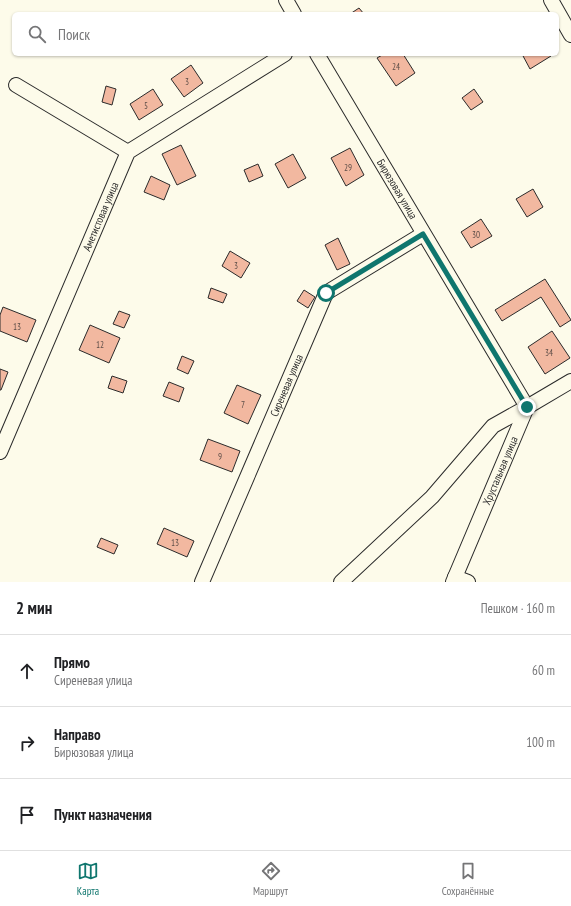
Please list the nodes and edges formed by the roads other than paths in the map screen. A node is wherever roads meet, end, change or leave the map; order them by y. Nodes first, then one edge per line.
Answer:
1 (286, 0) edge
2 (551, 0) edge
3 (293, 12) edge
4 (558, 12) edge
5 (559, 14) edge
6 (571, 35) edge
7 (282, 56) edge
8 (318, 56) edge
9 (16, 85) dead end
10 (128, 152) junction
11 (423, 234) junction
12 (571, 380) edge
13 (527, 407) junction
14 (0, 452) edge
15 (459, 580) edge
16 (202, 582) edge
17 (341, 582) edge

1 - 3 street
2 - 4 street
5 - 6 street
7 - 10 street
8 - 11 street, Бирюзовая улица
9 - 10 street
10 - 14 street, Аметистовая улица
11 - 13 street, Бирюзовая улица
11 - 16 street, Сиреневая улица
12 - 13 street
13 - 15 street, Хрустальная улица
13 - 17 street

